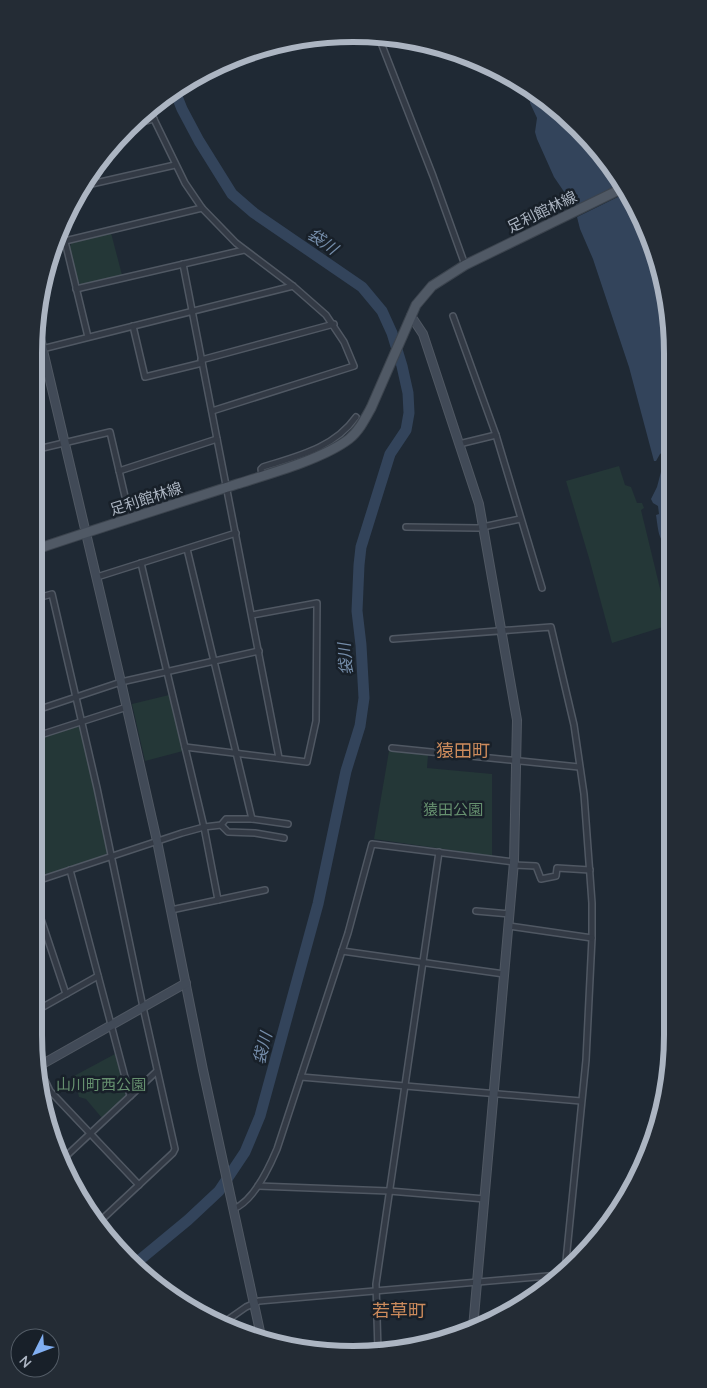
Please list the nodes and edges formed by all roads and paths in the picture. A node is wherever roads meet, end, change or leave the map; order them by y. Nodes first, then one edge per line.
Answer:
1 (381, 44) edge
2 (153, 116) edge
3 (154, 119) junction
4 (147, 121) edge
5 (175, 165) junction
6 (93, 184) edge
7 (618, 190) edge
8 (202, 208) junction
9 (65, 241) joint
10 (244, 250) junction
11 (183, 264) junction
12 (468, 264) junction
13 (293, 286) junction
14 (76, 289) junction
15 (192, 311) junction
16 (454, 316) dead end
17 (411, 317) junction
18 (334, 324) junction
19 (133, 326) junction
20 (88, 337) junction
21 (42, 348) edge
22 (42, 349) edge
23 (202, 362) junction
24 (212, 411) junction
25 (356, 417) dead end
26 (496, 435) junction
27 (218, 440) junction
28 (65, 443) junction
29 (459, 444) junction
30 (42, 448) edge
31 (119, 471) junction
32 (262, 476) junction
33 (226, 487) junction
34 (130, 519) junction
35 (520, 519) junction
36 (483, 527) junction
37 (406, 528) dead end
38 (86, 533) junction
39 (236, 533) junction
40 (42, 547) edge
41 (187, 549) junction
42 (141, 564) junction
43 (97, 577) junction
44 (542, 588) dead end
45 (42, 597) edge
46 (252, 615) junction
47 (503, 632) junction
48 (393, 639) dead end
49 (259, 651) junction
50 (214, 661) junction
51 (167, 672) junction
52 (121, 682) junction
53 (76, 697) junction
54 (127, 706) junction
55 (42, 708) edge
56 (82, 721) junction
57 (42, 734) edge
58 (185, 747) junction
59 (392, 748) dead end
60 (236, 754) junction
61 (279, 758) junction
62 (516, 761) junction
63 (579, 767) junction
64 (252, 819) junction
65 (288, 824) dead end
66 (221, 825) junction
67 (204, 827) junction
68 (284, 838) dead end
69 (157, 841) junction
70 (439, 852) junction
71 (112, 856) junction
72 (514, 863) junction
73 (70, 870) junction
74 (590, 870) junction
75 (42, 879) edge
76 (265, 890) dead end
77 (218, 900) junction
78 (171, 910) junction
79 (476, 911) dead end
80 (510, 914) junction
81 (42, 922) edge
82 (508, 926) junction
83 (592, 938) junction
84 (342, 951) junction
85 (422, 963) junction
86 (504, 974) junction
87 (98, 976) junction
88 (186, 982) junction
89 (66, 994) junction
90 (143, 1007) junction
91 (42, 1008) edge
92 (110, 1025) junction
93 (44, 1064) edge
94 (157, 1071) junction
95 (301, 1077) junction
96 (46, 1083) edge
97 (405, 1087) junction
98 (494, 1093) junction
99 (130, 1096) junction
100 (581, 1102) junction
101 (90, 1133) junction
102 (66, 1155) edge
103 (139, 1184) junction
104 (258, 1186) junction
105 (389, 1191) junction
106 (484, 1199) junction
107 (232, 1206) junction
108 (103, 1218) edge
109 (566, 1261) edge
110 (548, 1277) edge
111 (477, 1282) junction
112 (375, 1291) junction
113 (254, 1302) junction
114 (229, 1319) edge
115 (474, 1322) edge
116 (260, 1331) edge
117 (378, 1345) edge

1 - 12 street
2 - 3 street
3 - 4 street
3 - 5 street
5 - 6 street
5 - 8 street
7 - 12 main road, 足利館林線
8 - 9 street
8 - 10 street
9 - 14 street
10 - 11 street
10 - 13 street
11 - 14 street
11 - 15 street
12 - 17 main road, 足利館林線
13 - 15 street
13 - 18 street
14 - 20 street
15 - 19 street
15 - 23 street
16 - 26 street
17 - 29 street
17 - 32 main road, 足利館林線
18 - 23 street
18 - 24 street
19 - 20 street
19 - 23 street
20 - 21 street
22 - 28 street
23 - 24 street
24 - 27 street
25 - 32 street
26 - 29 street
26 - 35 street
27 - 31 street
27 - 33 street
28 - 30 street
28 - 31 street
28 - 38 street
29 - 36 street
31 - 34 street
32 - 33 main road, 足利館林線
33 - 34 main road, 足利館林線
33 - 39 street
34 - 38 main road, 足利館林線
35 - 36 street
35 - 44 street
36 - 37 street
36 - 47 street
38 - 40 main road, 足利館林線
38 - 43 street
39 - 41 street
39 - 46 street
41 - 42 street
41 - 50 street
42 - 43 street
42 - 51 street
43 - 52 street
45 - 53 street
46 - 49 street
46 - 61 street
47 - 48 street
47 - 62 street
47 - 63 street
49 - 50 street
49 - 61 street
50 - 51 street
50 - 60 street
51 - 52 street
51 - 58 street
52 - 53 street
52 - 54 street
53 - 55 street
53 - 56 street
54 - 56 street
54 - 69 street
56 - 57 street
56 - 71 street
58 - 60 street
58 - 67 street
59 - 62 street
60 - 61 street
60 - 64 street
62 - 63 street
62 - 72 street
63 - 74 street
64 - 65 street
64 - 66 street
66 - 67 street
66 - 68 street
67 - 69 street
67 - 77 street
69 - 71 street
69 - 78 street
70 - 72 street
70 - 84 street
70 - 85 street
71 - 73 street
71 - 90 street
72 - 74 street
72 - 80 street
73 - 75 street
73 - 87 street
74 - 83 street
76 - 77 street
77 - 78 street
78 - 88 street
79 - 80 street
80 - 82 street
81 - 89 street
82 - 83 street
82 - 86 street
83 - 100 street
84 - 85 street
84 - 95 street
85 - 86 street
85 - 97 street
86 - 98 street
87 - 89 street
87 - 92 street
88 - 90 street
88 - 107 street
89 - 91 street
90 - 92 street
90 - 94 street
92 - 93 street
92 - 99 street
94 - 99 street
94 - 103 street
95 - 97 street
95 - 104 street
96 - 101 street
97 - 98 street
97 - 105 street
98 - 100 street
98 - 106 street
99 - 101 street
100 - 109 street
101 - 102 street
101 - 103 street
103 - 108 street
104 - 105 street
104 - 107 street
105 - 106 street
105 - 112 street
106 - 111 street
107 - 113 street
110 - 111 street
111 - 112 street
111 - 115 street
112 - 113 street
112 - 117 street
113 - 114 street
113 - 116 street

